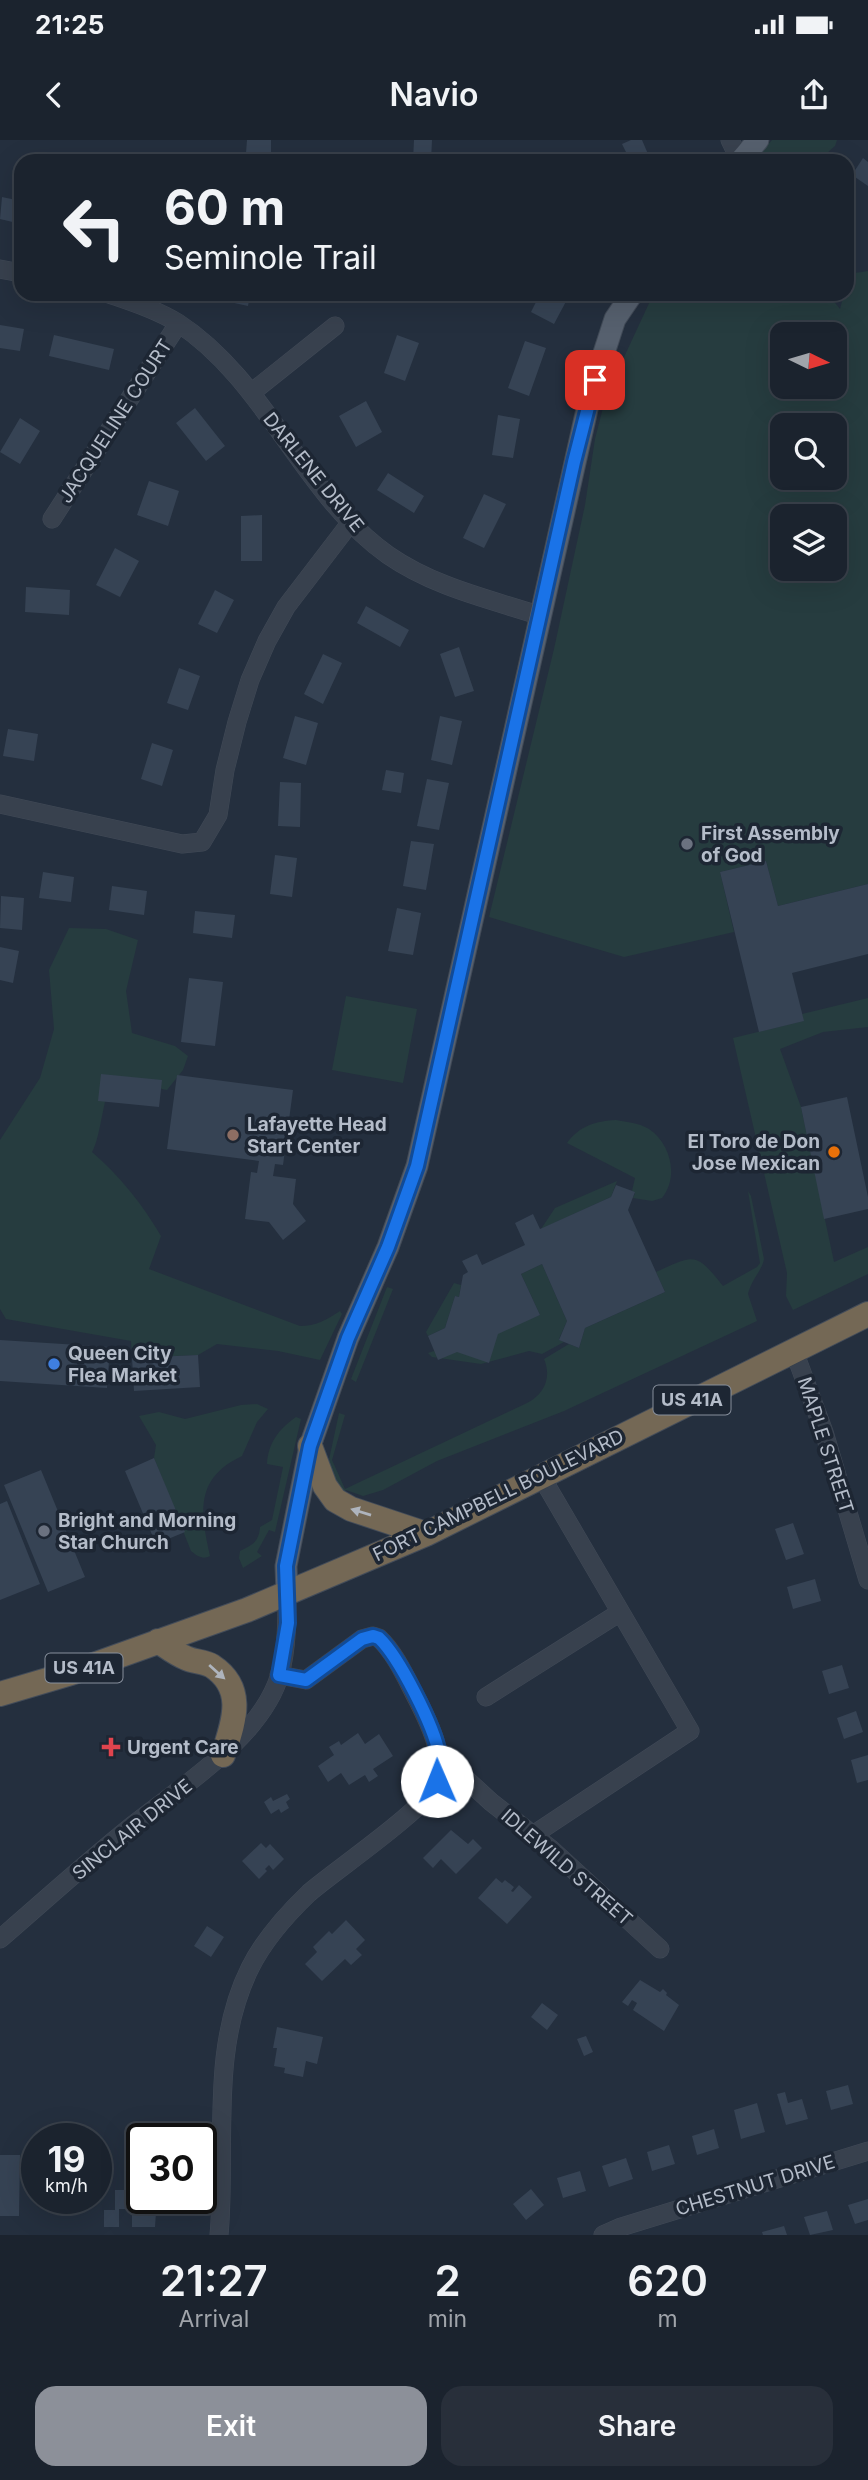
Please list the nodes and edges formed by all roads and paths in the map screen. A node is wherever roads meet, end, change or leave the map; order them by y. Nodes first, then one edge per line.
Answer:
1 (758, 140) edge
2 (746, 154) edge
3 (128, 301) edge
4 (627, 301) edge
5 (178, 324) junction
6 (335, 326) dead end
7 (251, 393) junction
8 (52, 519) dead end
9 (351, 522) junction
10 (541, 616) junction
11 (0, 804) edge
12 (868, 1314) edge
13 (794, 1350) junction
14 (310, 1446) junction
15 (541, 1476) junction
16 (426, 1534) junction
17 (868, 1580) edge
18 (288, 1594) junction
19 (619, 1613) junction
20 (158, 1642) junction
21 (279, 1675) junction
22 (0, 1694) edge
23 (486, 1696) dead end
24 (223, 1755) junction
25 (439, 1766) junction
26 (533, 1835) junction
27 (0, 1940) edge
28 (660, 1950) dead end
29 (868, 2151) edge
30 (219, 2235) edge
31 (603, 2235) edge

1 - 2 main road
3 - 5 street, DARLENE DRIVE
4 - 10 main road
5 - 7 street, DARLENE DRIVE
5 - 8 street, JACQUELINE COURT
6 - 7 street
7 - 9 street, DARLENE DRIVE
9 - 10 street, DARLENE DRIVE
9 - 11 street
10 - 14 main road
12 - 13 highway, FORT CAMPBELL BOULEVARD / US 41A
13 - 15 highway, FORT CAMPBELL BOULEVARD / US 41A
13 - 17 street, MAPLE STREET
16 -> 14 highway
14 - 18 main road
15 - 16 highway, FORT CAMPBELL BOULEVARD / US 41A
15 - 19 street
16 - 18 highway, FORT CAMPBELL BOULEVARD / US 41A
18 - 20 highway, FORT CAMPBELL BOULEVARD / US 41A
18 - 21 street, SINCLAIR DRIVE
19 - 23 street
19 - 26 street
20 - 22 highway, FORT CAMPBELL BOULEVARD / US 41A
20 -> 24 highway
21 - 24 street, SINCLAIR DRIVE
21 - 25 street
24 - 27 street, SINCLAIR DRIVE
25 - 26 street, IDLEWILD STREET
25 - 30 street
26 - 28 street, IDLEWILD STREET
29 - 31 street, CHESTNUT DRIVE

